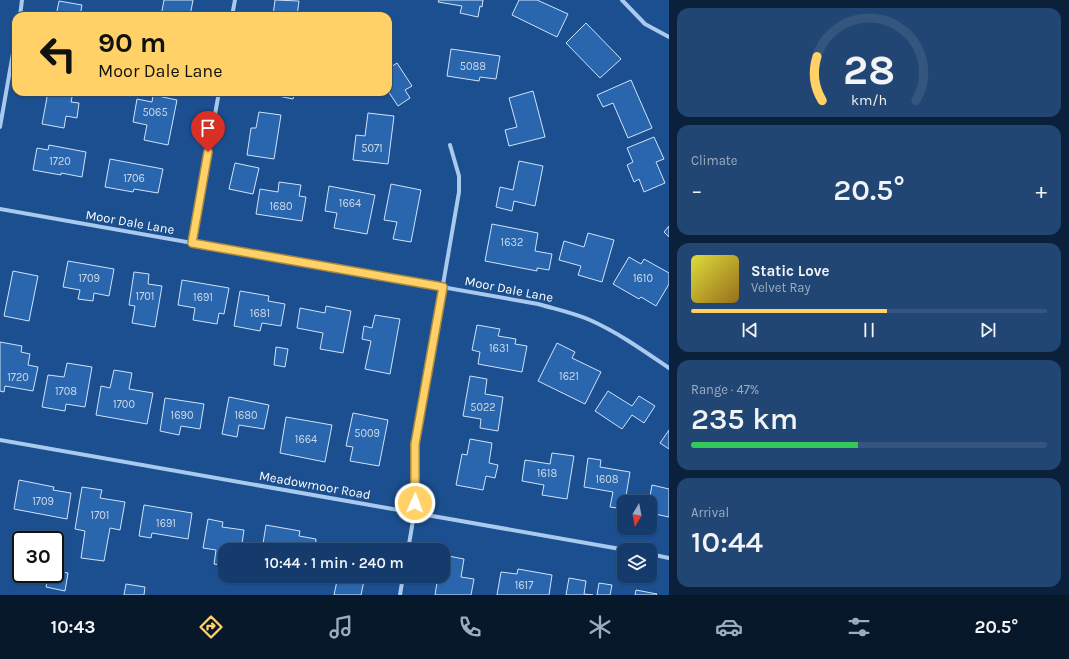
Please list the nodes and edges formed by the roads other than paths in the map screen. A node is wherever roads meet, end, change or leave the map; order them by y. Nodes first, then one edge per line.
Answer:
1 (22, 0) edge
2 (235, 0) edge
3 (622, 0) edge
4 (20, 12) edge
5 (233, 12) edge
6 (669, 37) edge
7 (12, 59) edge
8 (218, 96) edge
9 (0, 127) edge
10 (450, 145) dead end
11 (0, 209) edge
12 (192, 243) junction
13 (443, 287) junction
14 (669, 368) edge
15 (0, 440) edge
16 (414, 512) junction
17 (409, 543) edge
18 (617, 548) edge
19 (657, 555) edge
20 (669, 558) edge
21 (402, 583) edge
22 (400, 595) edge

1 - 4 street
2 - 5 street
3 - 6 street
7 - 9 street
8 - 12 street
10 - 13 street
11 - 12 street, Moor Dale Lane
12 - 13 street, Moor Dale Lane
13 - 14 street, Moor Dale Lane
13 - 16 street
15 - 16 street, Meadowmoor Road
16 - 17 street
16 - 18 street, Meadowmoor Road
19 - 20 street
21 - 22 street

